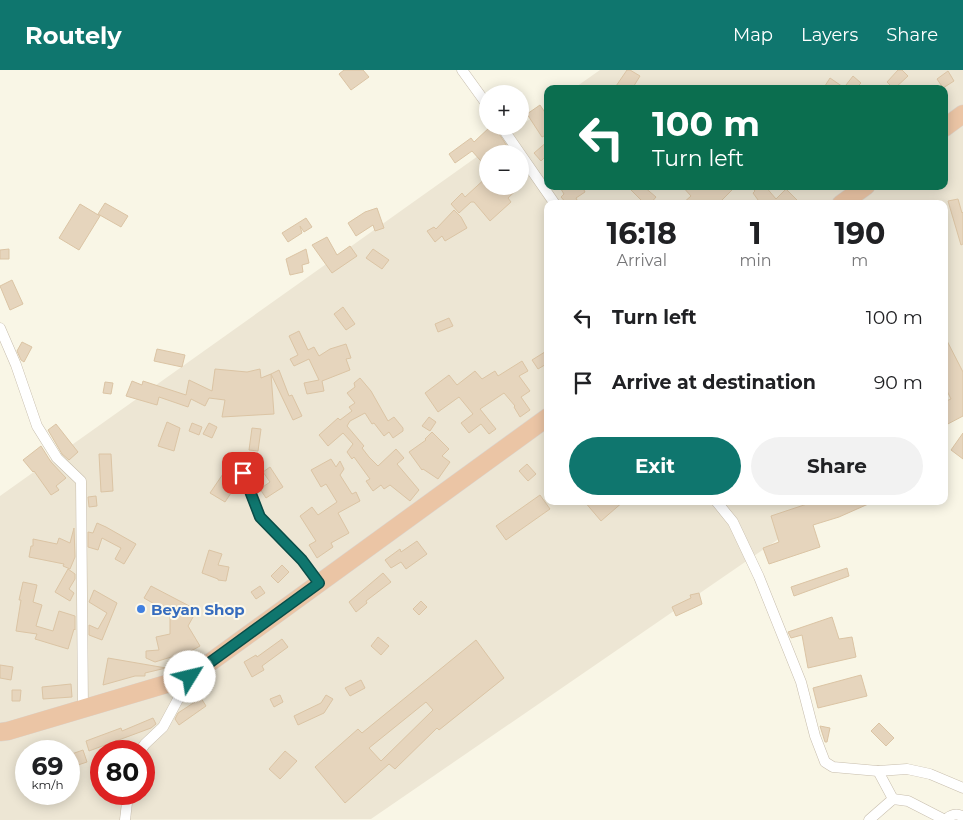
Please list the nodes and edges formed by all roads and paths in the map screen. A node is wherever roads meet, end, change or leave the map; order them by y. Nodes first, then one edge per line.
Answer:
1 (462, 70) edge
2 (479, 94) edge
3 (963, 114) edge
4 (948, 125) edge
5 (507, 135) edge
6 (544, 188) edge
7 (861, 190) edge
8 (847, 200) edge
9 (0, 328) edge
10 (544, 420) edge
11 (243, 473) dead end
12 (719, 505) edge
13 (319, 583) junction
14 (190, 677) junction
15 (83, 709) junction
16 (0, 732) edge
17 (149, 740) edge
18 (878, 771) junction
19 (963, 788) edge
20 (893, 799) junction
21 (127, 805) edge
22 (963, 817) edge
23 (125, 820) edge
24 (868, 820) edge
25 (945, 820) edge

1 - 2 street
3 - 4 highway
5 - 6 street
7 - 8 highway
9 - 15 street
10 - 13 highway
11 - 13 street
12 - 18 street
13 - 14 highway
14 - 15 highway
14 - 17 street
15 - 16 highway
18 - 19 street
18 - 20 street
20 - 24 street
20 - 25 street
21 - 23 street
22 - 25 street

